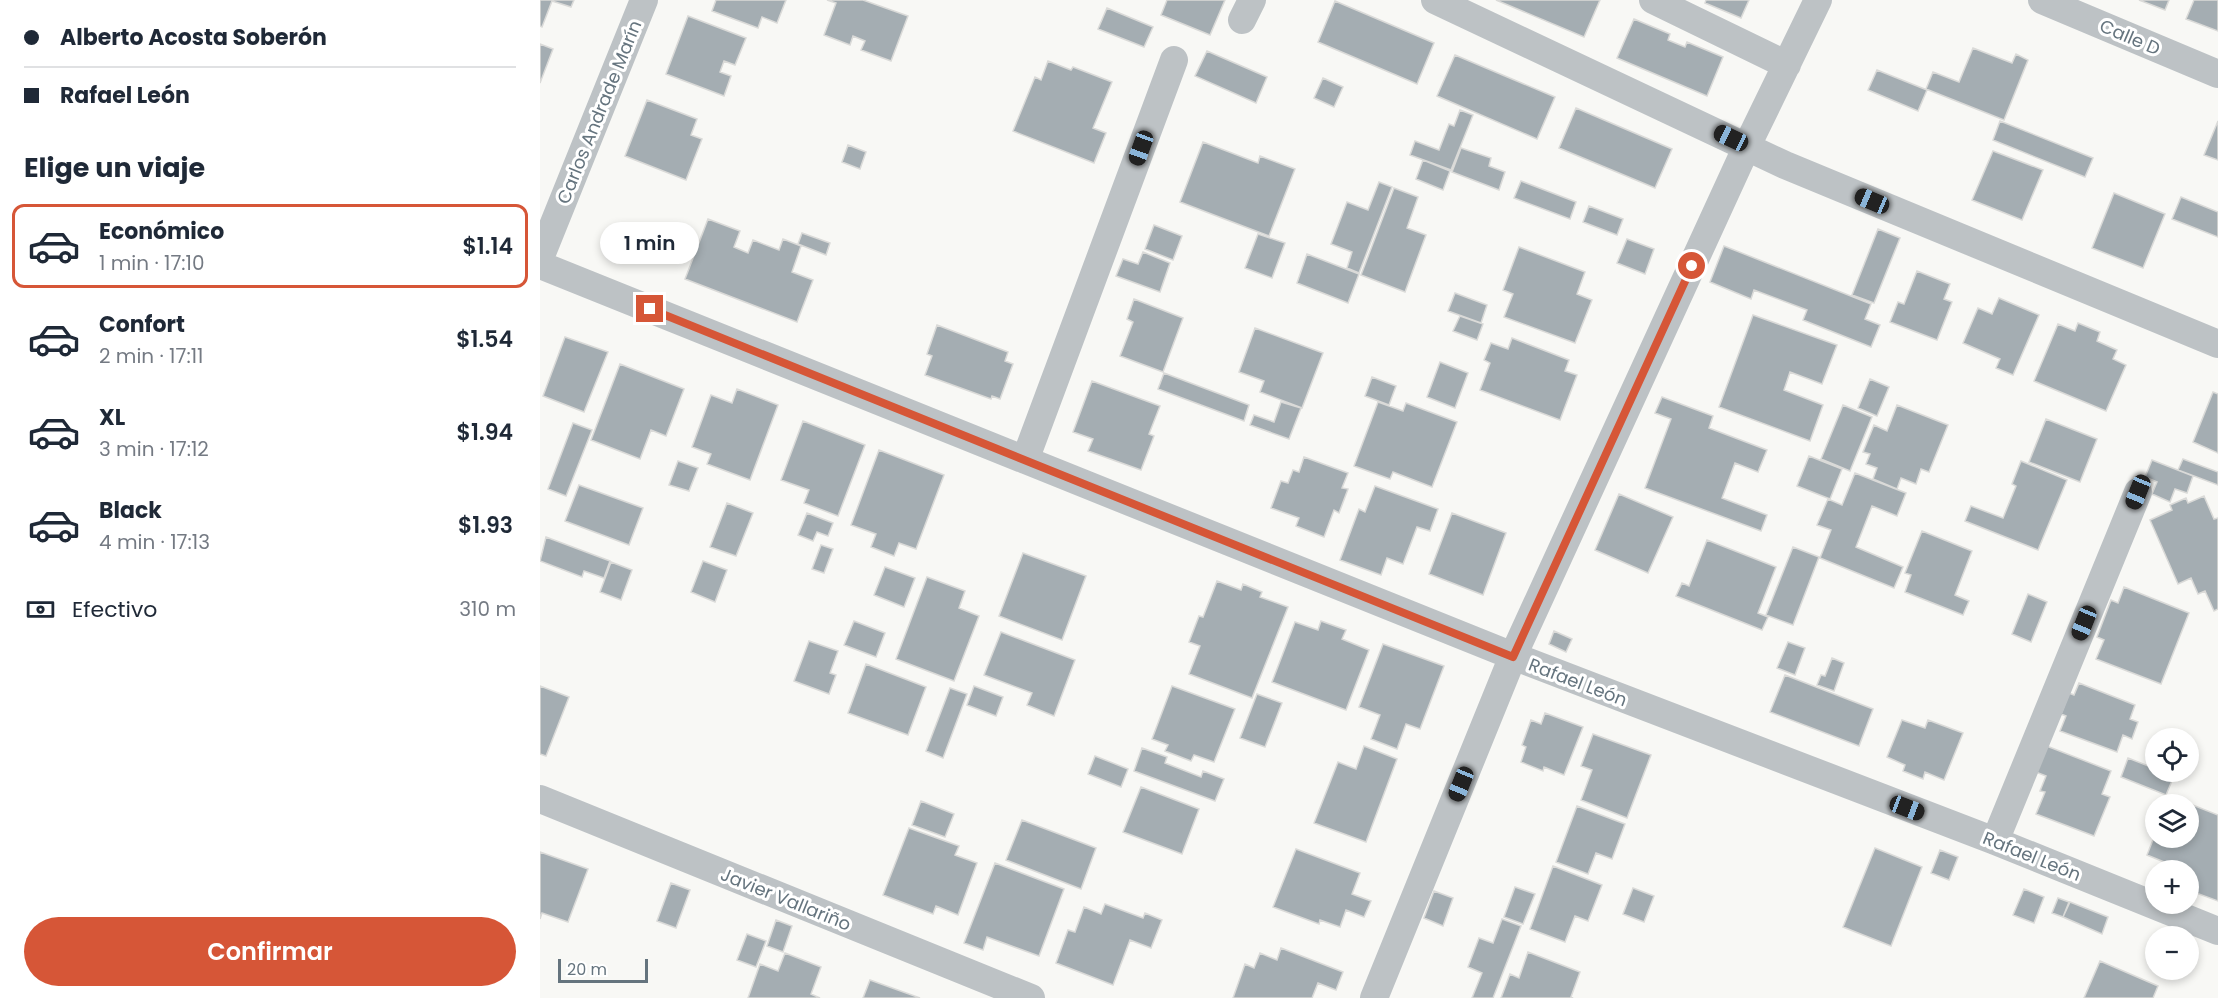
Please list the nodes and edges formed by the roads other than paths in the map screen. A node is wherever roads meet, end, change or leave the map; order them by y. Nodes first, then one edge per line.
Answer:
1 (644, 0) edge
2 (1435, 0) edge
3 (1653, 0) edge
4 (1818, 0) edge
5 (2042, 0) edge
6 (1174, 60) dead end
7 (1787, 65) junction
8 (2218, 74) edge
9 (1747, 146) junction
10 (540, 258) edge
11 (540, 265) edge
12 (2218, 344) edge
13 (1025, 460) junction
14 (2138, 492) dead end
15 (1513, 657) junction
16 (540, 799) edge
17 (1995, 841) junction
18 (2218, 931) edge
19 (1031, 998) edge
20 (1374, 998) edge

1 - 10 street, Carlos Andrade Marín
2 - 9 street
3 - 7 street
4 - 7 street
5 - 8 street, Calle D
6 - 13 street
7 - 9 street
9 - 12 street
9 - 15 street
11 - 13 street, Rafael León
13 - 15 street, Rafael León
14 - 17 street
15 - 17 street, Rafael León
15 - 20 street
16 - 19 street, Javier Vallariño
17 - 18 street, Rafael León

